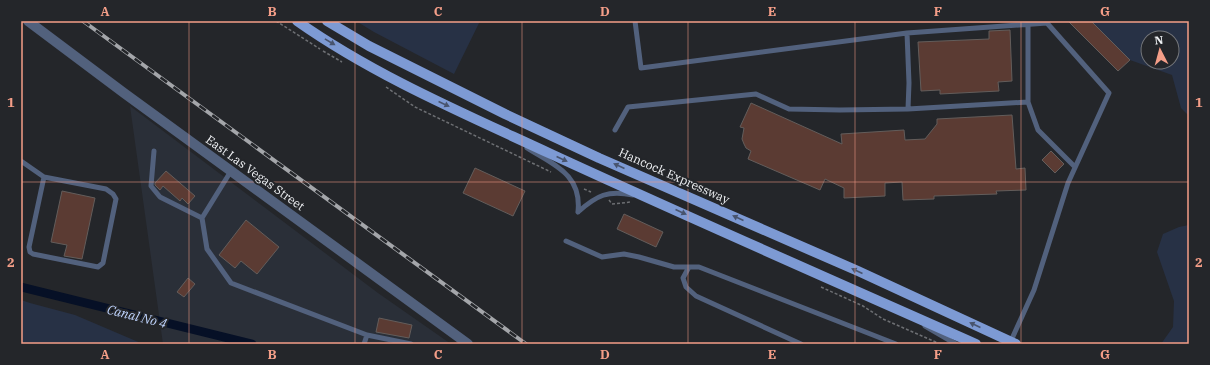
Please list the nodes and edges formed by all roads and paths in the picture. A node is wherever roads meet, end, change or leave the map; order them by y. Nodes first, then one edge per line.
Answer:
1 (28, 21) edge
2 (297, 21) edge
3 (327, 21) edge
4 (635, 21) edge
5 (1028, 24) junction
6 (907, 33) junction
7 (1028, 102) junction
8 (908, 109) junction
9 (496, 128) junction
10 (615, 130) dead end
11 (154, 152) dead end
12 (21, 161) edge
13 (1075, 167) junction
14 (231, 172) junction
15 (44, 177) junction
16 (653, 200) junction
17 (202, 218) junction
18 (566, 241) dead end
19 (689, 267) junction
20 (891, 307) junction
21 (366, 335) junction
22 (1012, 343) edge
23 (364, 344) edge
24 (411, 344) edge
25 (468, 344) edge
26 (801, 344) edge
27 (896, 344) edge
28 (956, 344) edge
29 (976, 344) edge

1 - 14 street, East Las Vegas Street
2 -> 9 main road
22 -> 3 main road, Hancock Expressway
4 - 6 lane
5 - 6 lane
5 - 7 lane
5 - 13 lane
6 - 8 lane
7 - 8 lane
7 - 13 lane
8 - 10 lane
9 -> 16 main road
9 - 16 lane
11 - 17 lane
12 - 15 lane
13 - 22 lane
14 - 17 lane
14 - 25 street, East Las Vegas Street
15 - 15 lane
16 -> 20 main road
17 - 21 lane
18 - 19 lane
19 - 26 lane
19 - 27 lane
20 - 28 lane
20 - 29 main road
21 - 23 lane
21 - 24 lane

